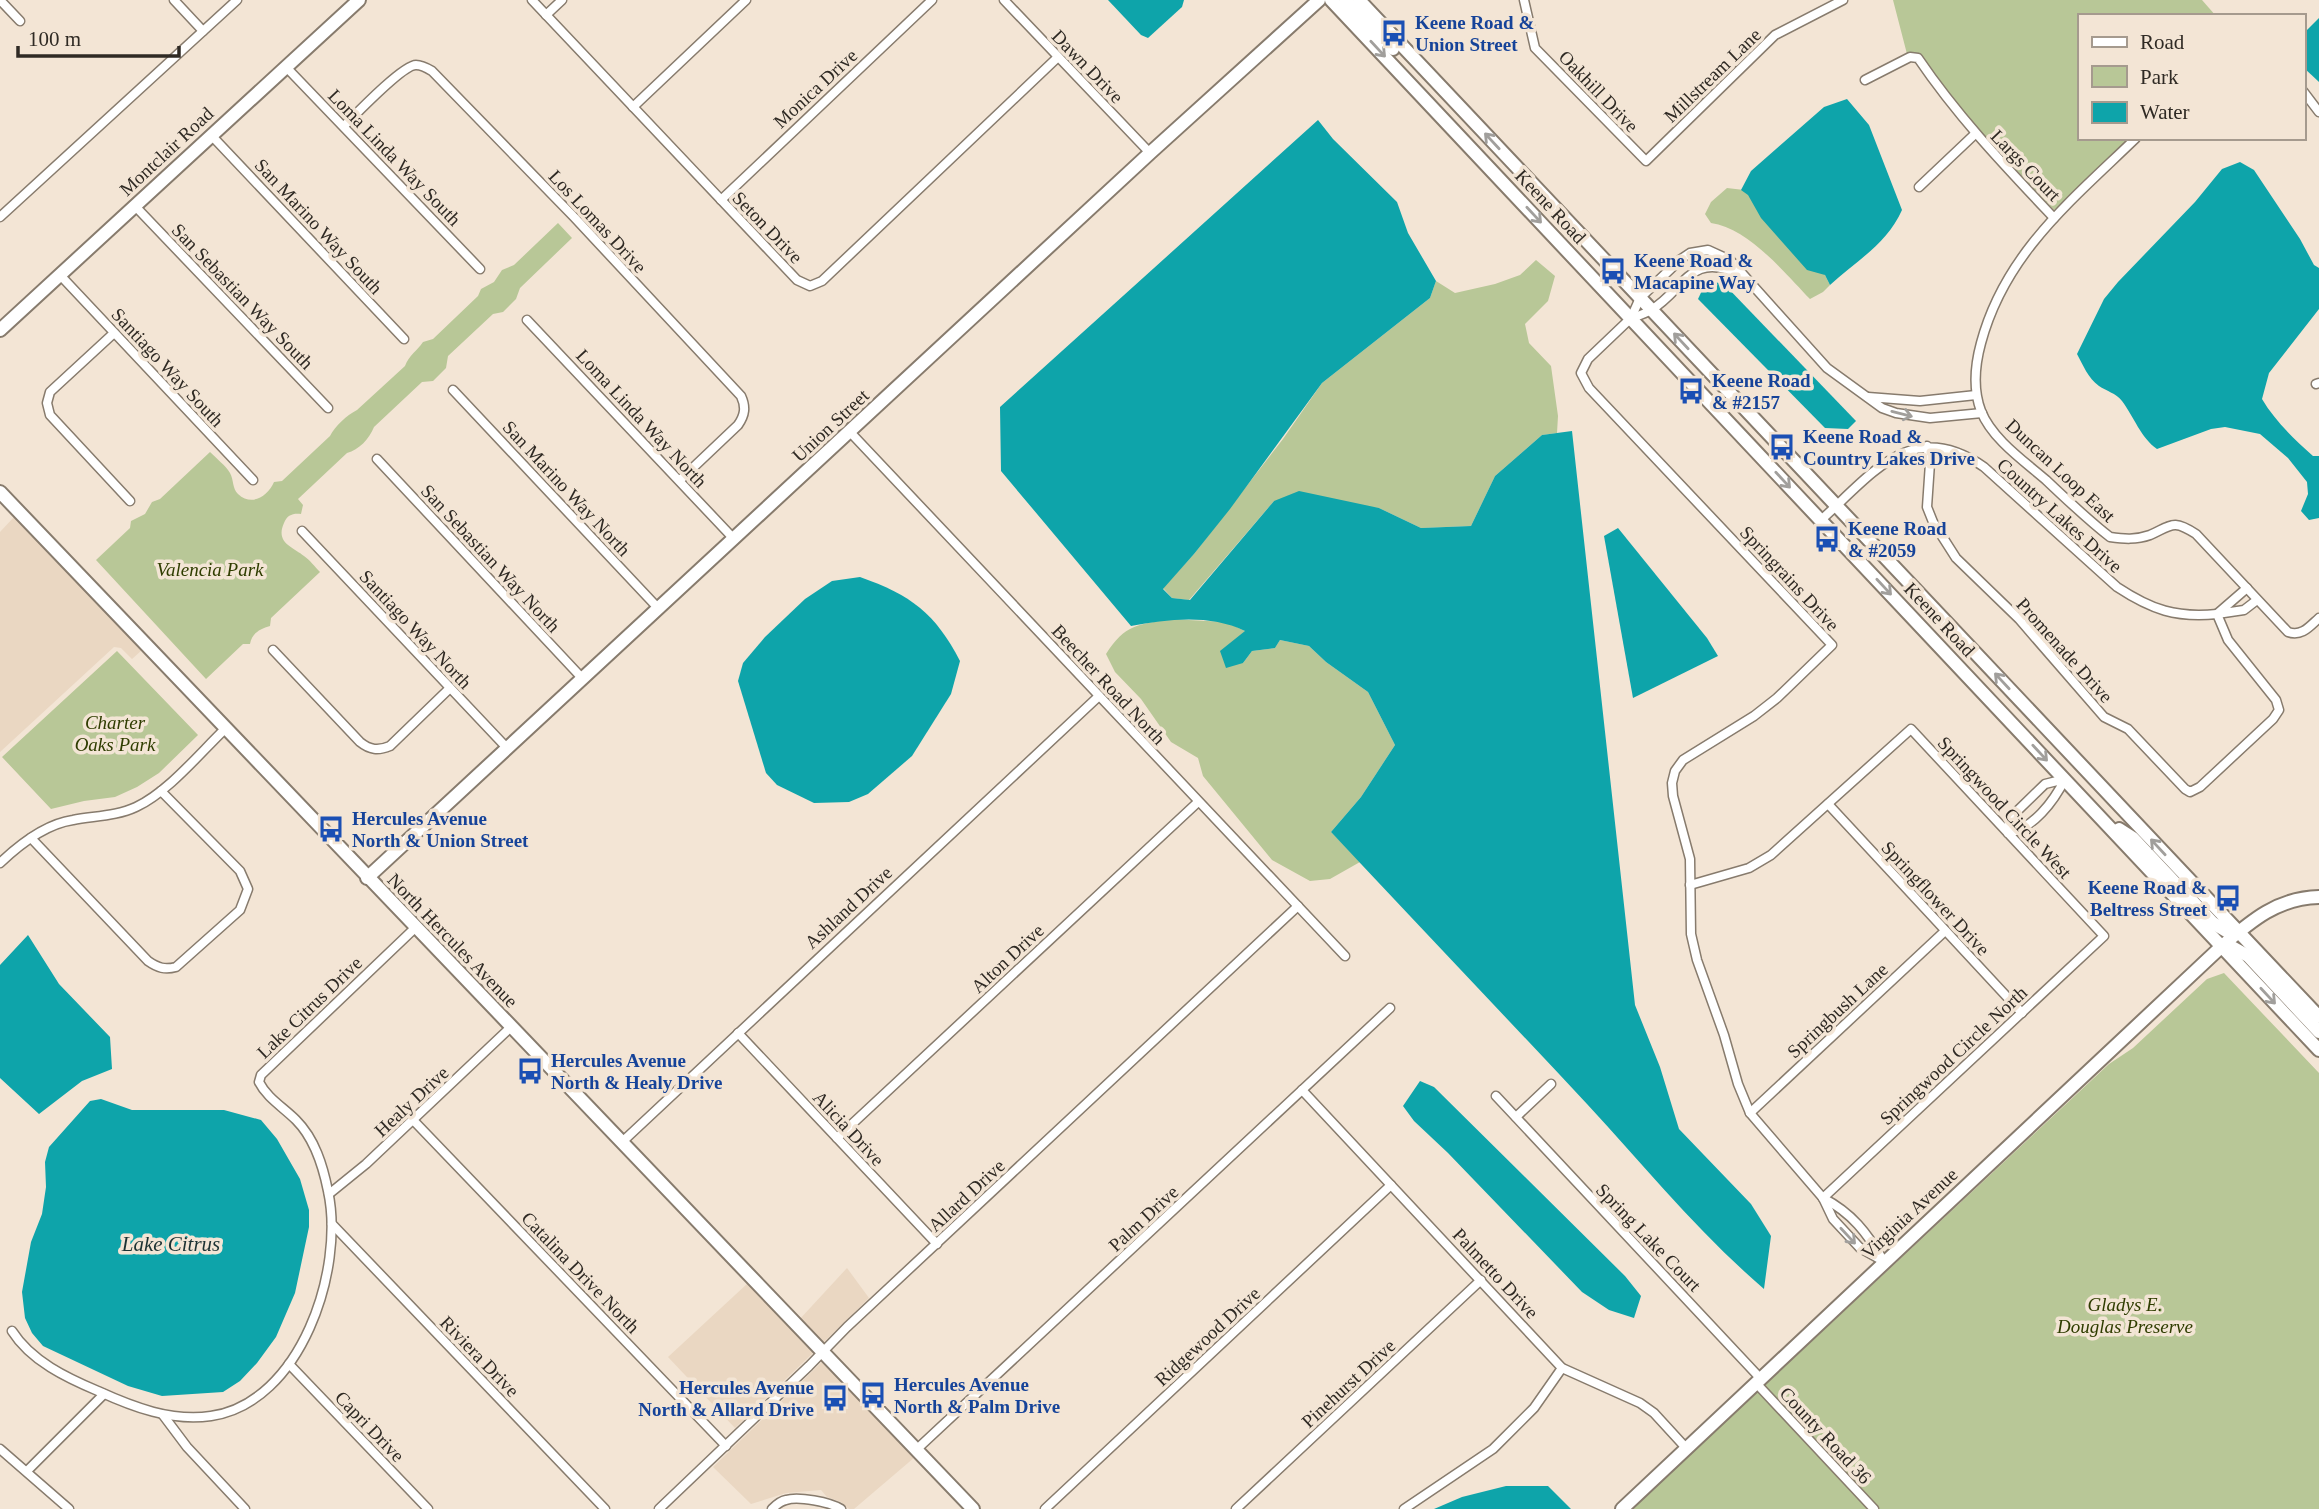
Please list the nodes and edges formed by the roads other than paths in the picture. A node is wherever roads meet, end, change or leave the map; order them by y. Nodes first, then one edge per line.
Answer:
1 (0, 0) edge
2 (174, 0) edge
3 (237, 0) edge
4 (532, 0) edge
5 (562, 0) edge
6 (746, 0) edge
7 (932, 0) edge
8 (1004, 0) edge
9 (1319, 0) edge
10 (1331, 0) edge
11 (1345, 0) edge
12 (1359, 0) edge
13 (1524, 0) edge
14 (1843, 0) edge
15 (356, 1) edge
16 (546, 15) junction
17 (20, 21) dead end
18 (203, 31) junction
19 (1058, 57) junction
20 (286, 67) junction
21 (1865, 80) dead end
22 (2305, 94) edge
23 (633, 107) junction
24 (2319, 113) edge
25 (1468, 116) junction
26 (344, 125) junction
27 (1975, 134) junction
28 (211, 135) junction
29 (2134, 140) edge
30 (1150, 153) junction
31 (1646, 161) joint
32 (1919, 187) dead end
33 (721, 200) junction
34 (135, 206) junction
35 (0, 216) edge
36 (2054, 218) junction
37 (480, 269) dead end
38 (60, 275) junction
39 (1742, 275) junction
40 (1640, 298) junction
41 (1652, 310) junction
42 (1631, 318) junction
43 (527, 320) dead end
44 (0, 330) edge
45 (114, 333) junction
46 (404, 339) dead end
47 (453, 390) dead end
48 (1976, 395) junction
49 (1868, 397) junction
50 (1938, 400) junction
51 (328, 408) dead end
52 (1982, 413) junction
53 (1940, 418) junction
54 (850, 432) junction
55 (1927, 446) junction
56 (377, 459) dead end
57 (253, 480) dead end
58 (680, 480) junction
59 (0, 492) edge
60 (130, 501) dead end
61 (1836, 506) junction
62 (1821, 520) junction
63 (302, 531) dead end
64 (734, 539) junction
65 (2247, 588) junction
66 (2257, 600) junction
67 (659, 608) junction
68 (2217, 614) junction
69 (2319, 618) edge
70 (273, 650) dead end
71 (582, 678) junction
72 (450, 688) junction
73 (1099, 696) junction
74 (225, 729) junction
75 (507, 748) junction
76 (2065, 779) junction
77 (161, 791) junction
78 (1198, 802) junction
79 (1828, 804) junction
80 (2098, 815) junction
81 (2008, 833) junction
82 (31, 838) junction
83 (0, 863) edge
84 (368, 878) junction
85 (1690, 885) junction
86 (2319, 897) edge
87 (1298, 906) junction
88 (415, 928) junction
89 (1945, 931) junction
90 (2238, 932) junction
91 (2104, 936) joint
92 (2222, 946) junction
93 (1345, 956) dead end
94 (1390, 1008) dead end
95 (2022, 1013) junction
96 (2319, 1017) edge
97 (511, 1027) junction
98 (2319, 1032) edge
99 (738, 1033) junction
100 (2319, 1051) edge
101 (1551, 1084) dead end
102 (1302, 1090) junction
103 (1496, 1096) dead end
104 (1750, 1113) junction
105 (1516, 1116) junction
106 (413, 1120) junction
107 (837, 1138) junction
108 (621, 1143) junction
109 (1391, 1185) junction
110 (329, 1194) junction
111 (1823, 1198) junction
112 (332, 1224) junction
113 (937, 1244) junction
114 (1885, 1262) junction
115 (1481, 1280) junction
116 (12, 1331) dead end
117 (822, 1352) junction
118 (289, 1364) junction
119 (1562, 1368) junction
120 (1758, 1381) junction
121 (104, 1394) junction
122 (163, 1415) junction
123 (726, 1446) junction
124 (0, 1449) edge
125 (1687, 1449) junction
126 (916, 1450) junction
127 (27, 1471) junction
128 (69, 1509) edge
129 (245, 1509) edge
130 (428, 1509) edge
131 (605, 1509) edge
132 (659, 1509) edge
133 (772, 1509) edge
134 (841, 1509) edge
135 (973, 1509) edge
136 (1045, 1509) edge
137 (1236, 1509) edge
138 (1404, 1509) edge
139 (1622, 1509) edge
140 (1874, 1509) edge

1 - 17 street
2 - 18 street
3 - 18 street
4 - 16 street, Seton Drive
5 - 16 street
6 - 23 street
7 - 33 street, Monica Drive
8 - 19 street, Dawn Drive
9 - 30 street, Union Street
10 -> 42 street, Keene Road
11 - 25 street
12 - 25 street, Keene Road
13 - 31 street, Oakhill Drive
14 - 31 street, Millstream Lane
15 - 20 street, Montclair Road
16 - 23 street, Seton Drive
18 - 35 street
19 - 30 street, Dawn Drive
19 - 33 street, Seton Drive
20 - 26 street, Loma Linda Way South
20 - 28 street, Montclair Road
21 - 27 street, Largs Court
22 - 24 street
23 - 33 street, Seton Drive
40 -> 25 street, Keene Road
26 - 37 street, Loma Linda Way South
26 - 58 street, Los Lomas Drive
27 - 32 street, Largs Court
27 - 36 street, Largs Court
28 - 34 street, Montclair Road
28 - 46 street, San Marino Way South
29 - 36 street, Duncan Loop East
30 - 54 street, Union Street
34 - 38 street, Montclair Road
34 - 51 street, San Sebastian Way South
36 - 48 street, Duncan Loop East
38 - 44 street, Montclair Road
38 - 45 street, Santiago Way South
39 - 40 street
39 - 41 street
39 - 49 street
40 - 41 street, Keene Road
40 - 42 street
41 - 42 street
61 -> 41 street, Keene Road
42 -> 62 street, Keene Road
42 - 85 street, Springrains Drive
43 - 58 street, Loma Linda Way North
45 - 57 street, Santiago Way South
45 - 60 street
47 - 67 street, San Marino Way North
48 - 50 street
48 - 52 street, Duncan Loop East
49 - 50 street
49 -> 53 street
50 - 53 street
52 - 53 street
52 - 65 street, Duncan Loop East
54 - 64 street, Union Street
54 - 73 street, Beecher Road North
55 - 61 street
55 - 68 street, Country Lakes Drive
55 - 68 street, Promenade Drive
56 - 71 street, San Sebastian Way North
58 - 64 street, Loma Linda Way North
59 - 74 street, North Hercules Avenue
61 - 62 street
90 -> 61 street, Keene Road
62 -> 76 street, Keene Road
63 - 72 street, Santiago Way North
64 - 67 street, Union Street
65 - 66 street, Duncan Loop East
65 - 68 street
66 - 68 street, Country Lakes Drive
66 - 69 street, Duncan Loop East
67 - 71 street, Union Street
70 - 72 street
71 - 75 street, Union Street
72 - 75 street, Santiago Way North
73 - 78 street, Beecher Road North
73 - 99 street, Ashland Drive
74 - 77 street
74 - 84 street, North Hercules Avenue
75 - 84 street, Union Street
76 - 80 street, Keene Road
76 - 81 street
76 - 81 street
77 - 82 street
77 - 82 street
78 - 87 street, Beecher Road North
78 - 107 street, Alton Drive
79 - 81 street, Springwood Circle West
79 - 85 street
79 - 89 street, Springflower Drive
80 - 90 street
80 - 92 street, Keene Road
81 - 91 street, Springwood Circle West
82 - 83 street
84 - 88 street, North Hercules Avenue
85 - 104 street, Springrains Drive
86 - 90 street, Virginia Avenue
87 - 93 street, Beecher Road North
87 - 113 street, Allard Drive
88 - 97 street, North Hercules Avenue
88 - 110 street, Lake Citrus Drive
89 - 95 street, Springflower Drive
89 - 104 street, Springbush Lane
90 - 92 street, Virginia Avenue
90 - 96 street, Keene Road
91 - 95 street, Springwood Circle North
92 - 98 street
92 -> 100 street, Keene Road
92 - 114 street, Virginia Avenue
94 - 102 street, Palm Drive
95 - 111 street, Springwood Circle North
97 - 106 street, Healy Drive
97 - 108 street, North Hercules Avenue
99 - 107 street, Alicia Drive
99 - 108 street, Ashland Drive
101 - 105 street
102 - 109 street, Palmetto Drive
102 - 126 street, Palm Drive
103 - 105 street, Spring Lake Court
104 - 111 street, Springrains Drive
105 - 120 street, Spring Lake Court
106 - 110 street, Healy Drive
106 - 123 street, Catalina Drive North
107 - 113 street, Alicia Drive
108 - 117 street, North Hercules Avenue
109 - 115 street, Palmetto Drive
109 - 136 street, Ridgewood Drive
110 - 112 street, Lake Citrus Drive
111 - 114 street, Springrains Drive
111 -> 114 street, Springrains Drive
112 - 118 street, Lake Citrus Drive
112 - 131 street, Riviera Drive
113 - 117 street, Allard Drive
114 - 120 street, Virginia Avenue
115 - 119 street, Palmetto Drive
115 - 137 street, Pinehurst Drive
116 - 121 street, Lake Citrus Drive
117 - 123 street, Allard Drive
117 - 126 street, North Hercules Avenue
118 - 122 street, Lake Citrus Drive
118 - 130 street, Capri Drive
119 - 125 street, Palmetto Drive
119 - 138 street
120 - 125 street, Virginia Avenue
120 - 140 street, County Road 36
121 - 122 street, Lake Citrus Drive
121 - 127 street
122 - 129 street
123 - 132 street, Allard Drive
124 - 127 street
125 - 139 street, Virginia Avenue
126 - 135 street, North Hercules Avenue
127 - 128 street
133 - 134 street

